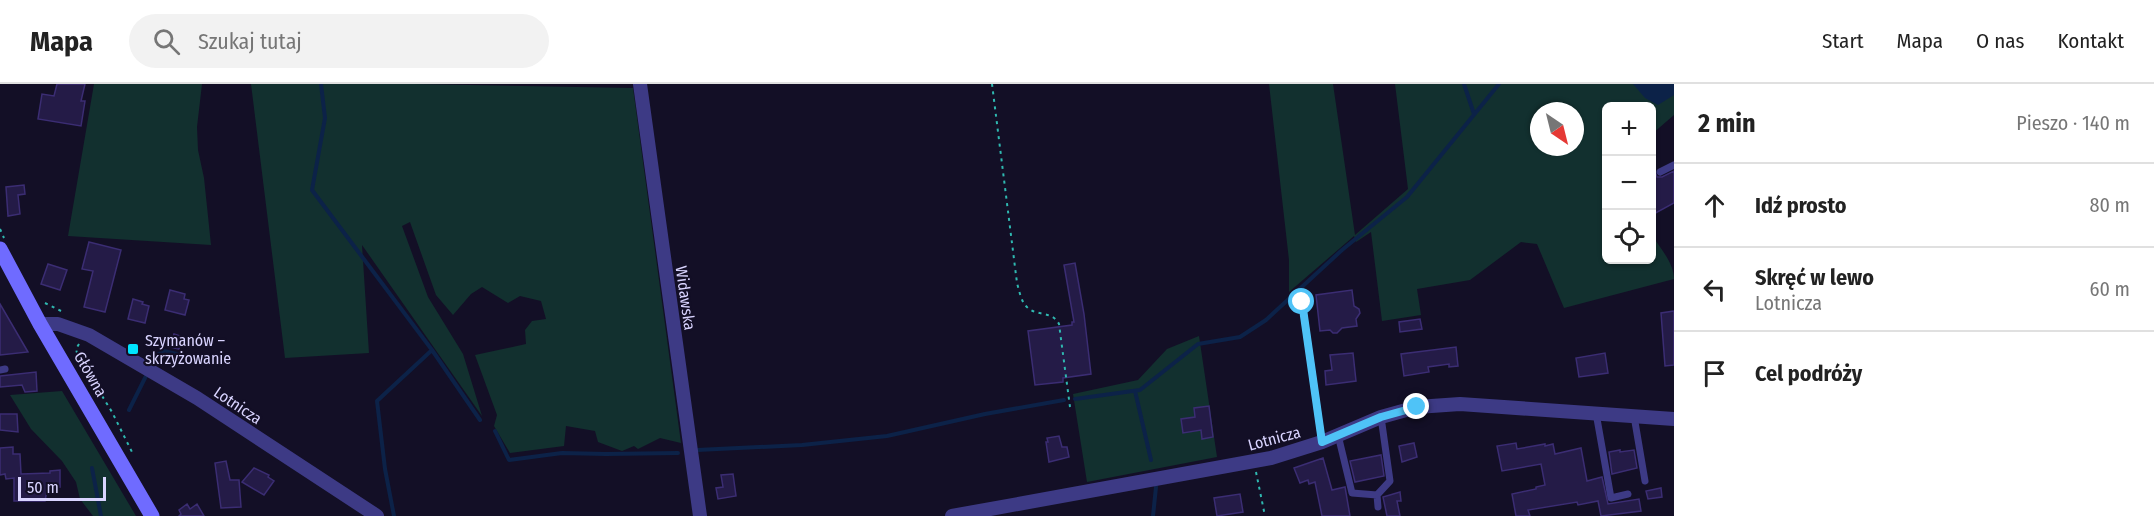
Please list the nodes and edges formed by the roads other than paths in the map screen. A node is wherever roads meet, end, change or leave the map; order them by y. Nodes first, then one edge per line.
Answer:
1 (640, 84) edge
2 (1674, 165) edge
3 (1660, 172) dead end
4 (0, 249) edge
5 (1302, 302) dead end
6 (40, 324) junction
7 (1596, 413) junction
8 (1634, 416) junction
9 (1381, 417) junction
10 (1674, 419) edge
11 (1338, 435) junction
12 (1322, 442) junction
13 (1646, 481) dead end
14 (1628, 494) dead end
15 (1377, 495) junction
16 (1378, 507) dead end
17 (152, 516) edge
18 (377, 516) edge
19 (700, 516) edge
20 (952, 516) edge

1 - 19 street, Widawska
2 - 3 lane
4 - 6 main road, Główna
5 - 12 lane
6 - 17 main road, Główna
6 - 18 street, Lotnicza
7 - 8 street, Lotnicza
7 - 9 street, Lotnicza
7 - 14 lane
8 - 10 street, Lotnicza
8 - 13 lane
9 - 11 street, Lotnicza
9 - 15 lane
11 - 12 street, Lotnicza
11 - 15 lane
12 - 20 street, Lotnicza
15 - 16 lane

